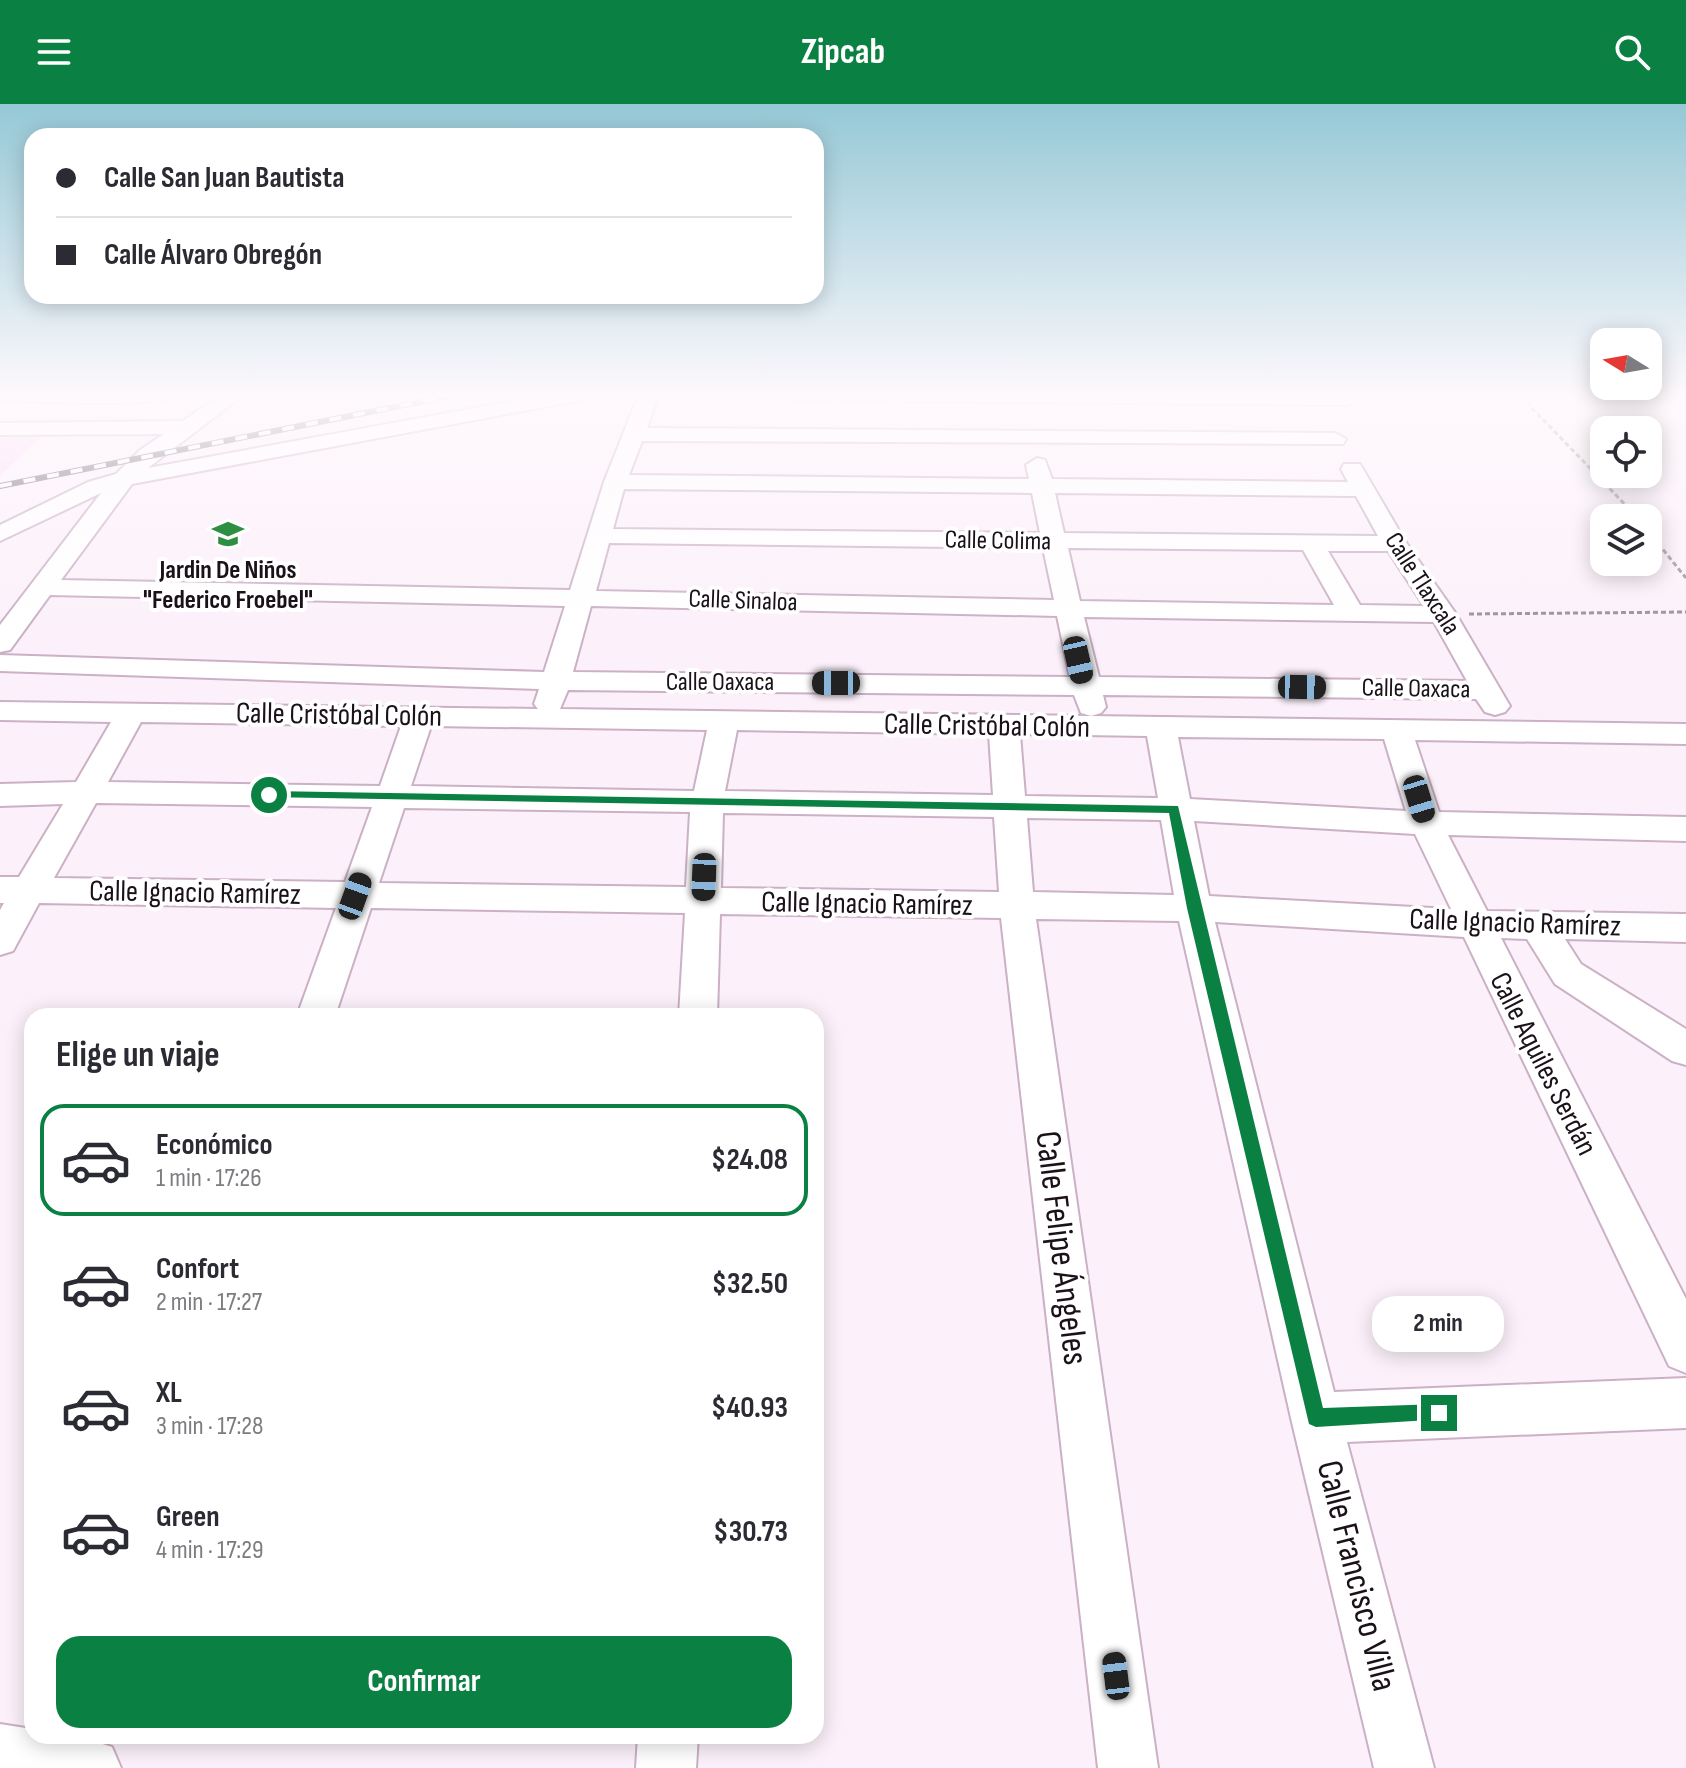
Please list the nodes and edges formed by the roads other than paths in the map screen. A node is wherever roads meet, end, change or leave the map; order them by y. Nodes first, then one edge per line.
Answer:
1 (131, 472) edge
2 (164, 472) edge
3 (619, 472) edge
4 (1038, 472) edge
5 (1354, 472) edge
6 (124, 479) junction
7 (615, 482) junction
8 (1041, 486) junction
9 (1364, 489) junction
10 (39, 514) junction
11 (0, 520) edge
12 (0, 534) edge
13 (600, 536) junction
14 (1052, 541) junction
15 (1311, 543) junction
16 (1395, 544) junction
17 (42, 587) junction
18 (582, 596) junction
19 (1067, 611) junction
20 (1352, 613) junction
21 (1443, 614) junction
22 (0, 644) edge
23 (0, 663) edge
24 (557, 681) junction
25 (1084, 684) junction
26 (1488, 690) junction
27 (0, 711) edge
28 (132, 712) junction
29 (419, 717) junction
30 (544, 719) junction
31 (724, 722) junction
32 (1004, 726) junction
33 (1098, 728) junction
34 (1396, 728) junction
35 (1161, 729) junction
36 (1506, 729) junction
37 (1686, 734) edge
38 (86, 792) junction
39 (0, 795) edge
40 (391, 796) junction
41 (707, 803) junction
42 (1011, 807) junction
43 (1174, 809) junction
44 (1426, 823) junction
45 (1686, 829) edge
46 (15, 890) edge
47 (355, 896) junction
48 (703, 902) junction
49 (1017, 907) junction
50 (1194, 908) junction
51 (1473, 924) junction
52 (1537, 925) junction
53 (1686, 928) edge
54 (0, 941) edge
55 (319, 1008) edge
56 (698, 1008) edge
57 (1686, 1049) edge
58 (1686, 1349) edge
59 (1686, 1403) edge
60 (1316, 1418) junction
61 (668, 1744) edge
62 (0, 1754) edge
63 (84, 1756) edge
64 (666, 1768) edge
65 (1128, 1768) edge
66 (1404, 1768) edge

1 - 6 street
2 - 6 street
3 - 7 street
4 - 8 street
5 - 9 street, Calle Tlaxcala
6 - 10 street
6 - 17 street
7 - 8 street
7 - 13 street
8 - 9 street
8 - 14 street
9 - 16 street, Calle Tlaxcala
10 - 11 street
10 - 12 street
13 - 14 street, Calle Colima
13 - 18 street
14 - 15 street, Calle Colima
14 - 19 street
15 - 16 street, Calle Colima
15 - 20 street
16 - 21 street, Calle Tlaxcala
17 - 18 street, Calle Sinaloa
17 - 22 street
18 - 19 street, Calle Sinaloa
18 - 24 street
19 - 20 street, Calle Sinaloa
19 - 25 street
20 - 21 street, Calle Sinaloa
21 - 26 street, Calle Tlaxcala
23 - 24 street, Calle Oaxaca
24 - 25 street, Calle Oaxaca
24 - 30 street
25 - 26 street, Calle Oaxaca
25 - 33 street
26 - 36 street, Calle Tlaxcala
27 - 28 street, Calle Cristóbal Colón
28 - 29 street, Calle Cristóbal Colón
28 - 38 street
29 - 30 street, Calle Cristóbal Colón
29 - 40 street
30 - 31 street, Calle Cristóbal Colón
31 - 32 street, Calle Cristóbal Colón
31 - 41 street
32 - 33 street, Calle Cristóbal Colón
32 - 42 street, Calle Felipe Ángeles
33 - 35 street, Calle Cristóbal Colón
34 - 35 street, Calle Cristóbal Colón
34 - 36 street, Calle Cristóbal Colón
34 - 44 street, Calle Aquiles Serdán
35 - 43 street, Calle Francisco Villa
36 - 37 street, Calle Cristóbal Colón
38 - 39 street
38 - 40 street
38 - 46 street
40 - 41 street
40 - 47 street
41 - 42 street
41 - 48 street
42 - 43 street
42 - 49 street, Calle Felipe Ángeles
43 - 44 street
43 - 50 street, Calle Francisco Villa
44 - 45 street
44 - 51 street, Calle Aquiles Serdán
46 - 47 street, Calle Ignacio Ramírez
46 - 54 street
47 - 48 street, Calle Ignacio Ramírez
47 - 55 street
48 - 49 street, Calle Ignacio Ramírez
48 - 56 street
49 - 50 street, Calle Ignacio Ramírez
49 - 65 street, Calle Felipe Ángeles
50 - 51 street, Calle Ignacio Ramírez
50 - 60 street, Calle Francisco Villa
51 - 52 street, Calle Ignacio Ramírez
51 - 58 street, Calle Aquiles Serdán
52 - 53 street, Calle Ignacio Ramírez
52 - 57 street
59 - 60 street
60 - 66 street, Calle Francisco Villa
61 - 64 street
62 - 63 street

